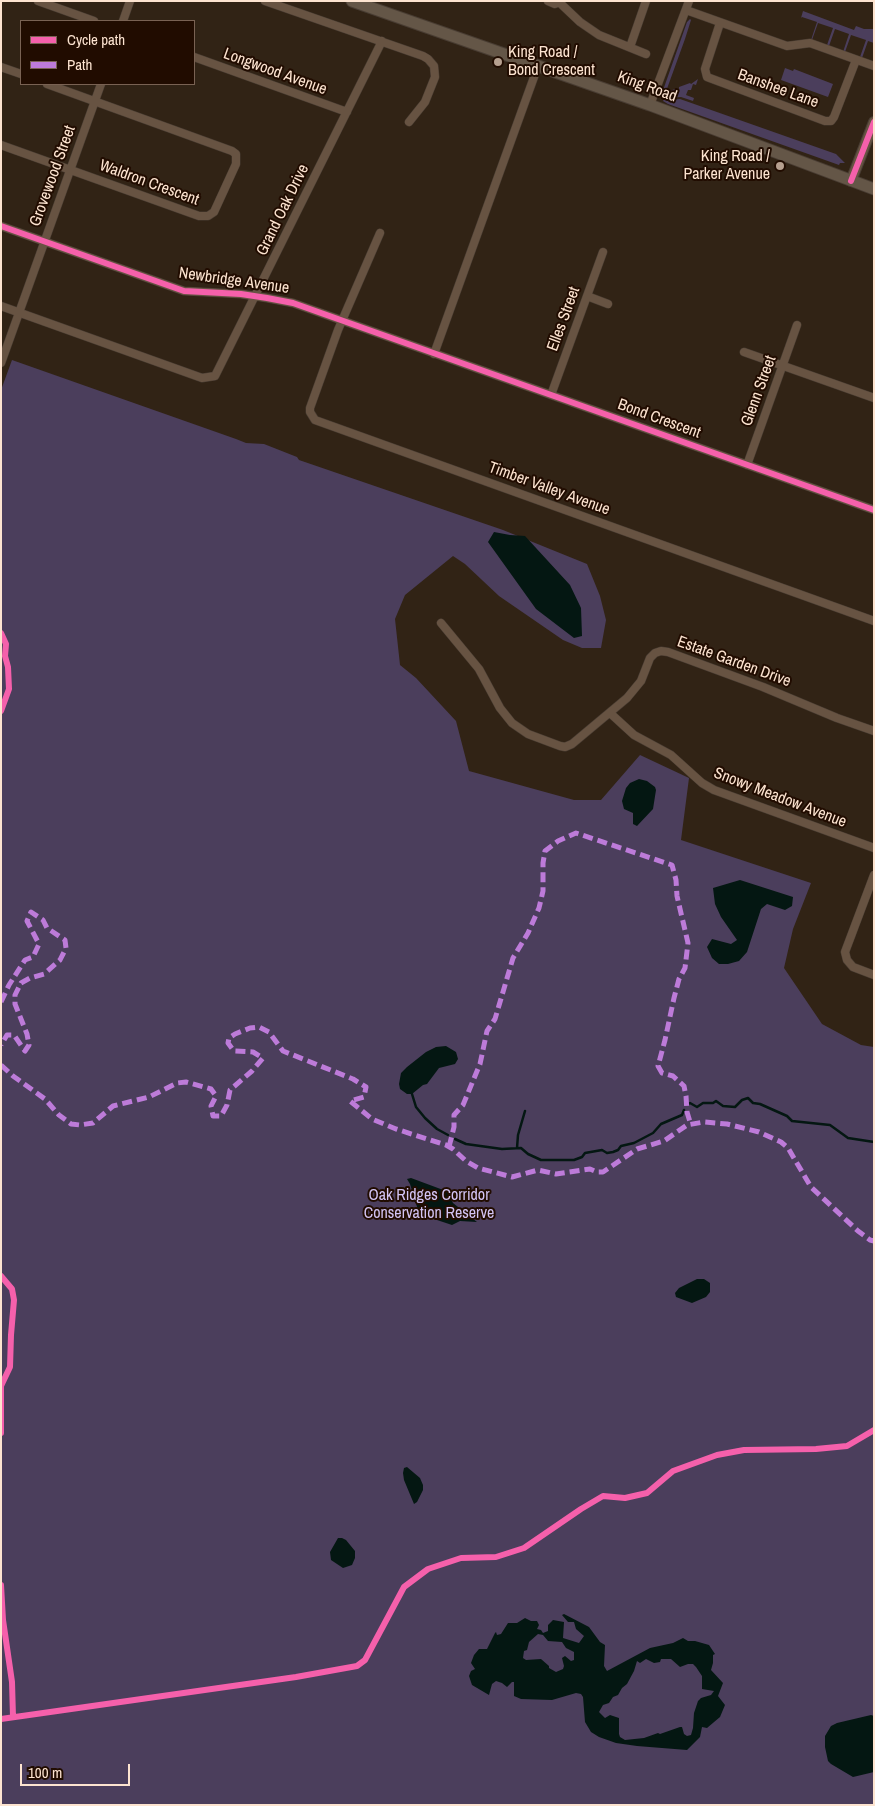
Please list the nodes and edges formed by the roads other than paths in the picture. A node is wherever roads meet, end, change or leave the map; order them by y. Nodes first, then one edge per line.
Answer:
1 (38, 1) edge
2 (130, 1) edge
3 (265, 1) edge
4 (352, 1) edge
5 (548, 1) edge
6 (646, 1) edge
7 (689, 1) edge
8 (560, 2) edge
9 (686, 10) junction
10 (91, 20) edge
11 (123, 20) edge
12 (720, 23) junction
13 (382, 41) junction
14 (630, 47) junction
15 (646, 54) dead end
16 (195, 57) edge
17 (856, 60) junction
18 (538, 66) junction
19 (874, 66) edge
20 (1, 67) edge
21 (20, 74) edge
22 (50, 85) edge
23 (101, 85) edge
24 (95, 100) junction
25 (650, 105) junction
26 (347, 112) junction
27 (409, 122) dead end
28 (874, 122) edge
29 (1, 145) edge
30 (70, 170) junction
31 (851, 181) junction
32 (874, 189) edge
33 (1, 226) edge
34 (380, 234) dead end
35 (44, 242) junction
36 (602, 252) dead end
37 (255, 296) junction
38 (587, 296) junction
39 (608, 304) dead end
40 (1, 306) edge
41 (19, 312) junction
42 (342, 321) junction
43 (797, 325) dead end
44 (744, 352) dead end
45 (434, 354) junction
46 (1, 363) edge
47 (783, 366) junction
48 (551, 395) junction
49 (874, 398) edge
50 (747, 465) junction
51 (874, 510) edge
52 (874, 621) edge
53 (441, 623) dead end
54 (610, 713) junction
55 (874, 731) edge
56 (874, 848) edge
57 (874, 875) edge
58 (874, 975) edge

1 - 10 street
2 - 11 street
3 - 13 street
4 - 18 main road, King Road
5 - 8 street
6 - 14 street
7 - 9 street
8 - 14 street
9 - 12 street
9 - 25 street
12 - 17 street
12 - 17 street, Banshee Lane
13 - 26 street, Grand Oak Drive
13 - 27 street
14 - 15 street
16 - 26 street, Longwood Avenue
17 - 19 street
18 - 25 main road, King Road
18 - 45 street
20 - 21 street
22 - 24 street
23 - 24 street, Grovewood Street
24 - 30 street, Grovewood Street
24 - 30 street, Waldron Crescent
25 - 31 main road, King Road
26 - 37 street, Grand Oak Drive
28 - 31 street
29 - 30 street
30 - 35 street, Grovewood Street
31 - 32 main road, King Road
33 - 35 street, Newbridge Avenue
34 - 42 street
35 - 37 street, Newbridge Avenue
35 - 41 street, Grovewood Street
36 - 38 street, Elles Street
37 - 41 street, Grand Oak Drive
37 - 42 street, Newbridge Avenue
38 - 39 street
38 - 48 street, Elles Street
40 - 41 street, Grand Oak Drive
41 - 46 street, Grovewood Street
42 - 45 street, Newbridge Avenue
42 - 52 street, Timber Valley Avenue
43 - 47 street, Glenn Street
44 - 47 street
45 - 48 street, Bond Crescent
47 - 49 street
47 - 50 street, Glenn Street
48 - 50 street, Bond Crescent
50 - 51 street, Bond Crescent
53 - 54 street, Estate Garden Drive
54 - 55 street, Estate Garden Drive
54 - 56 street, Snowy Meadow Avenue
57 - 58 street

